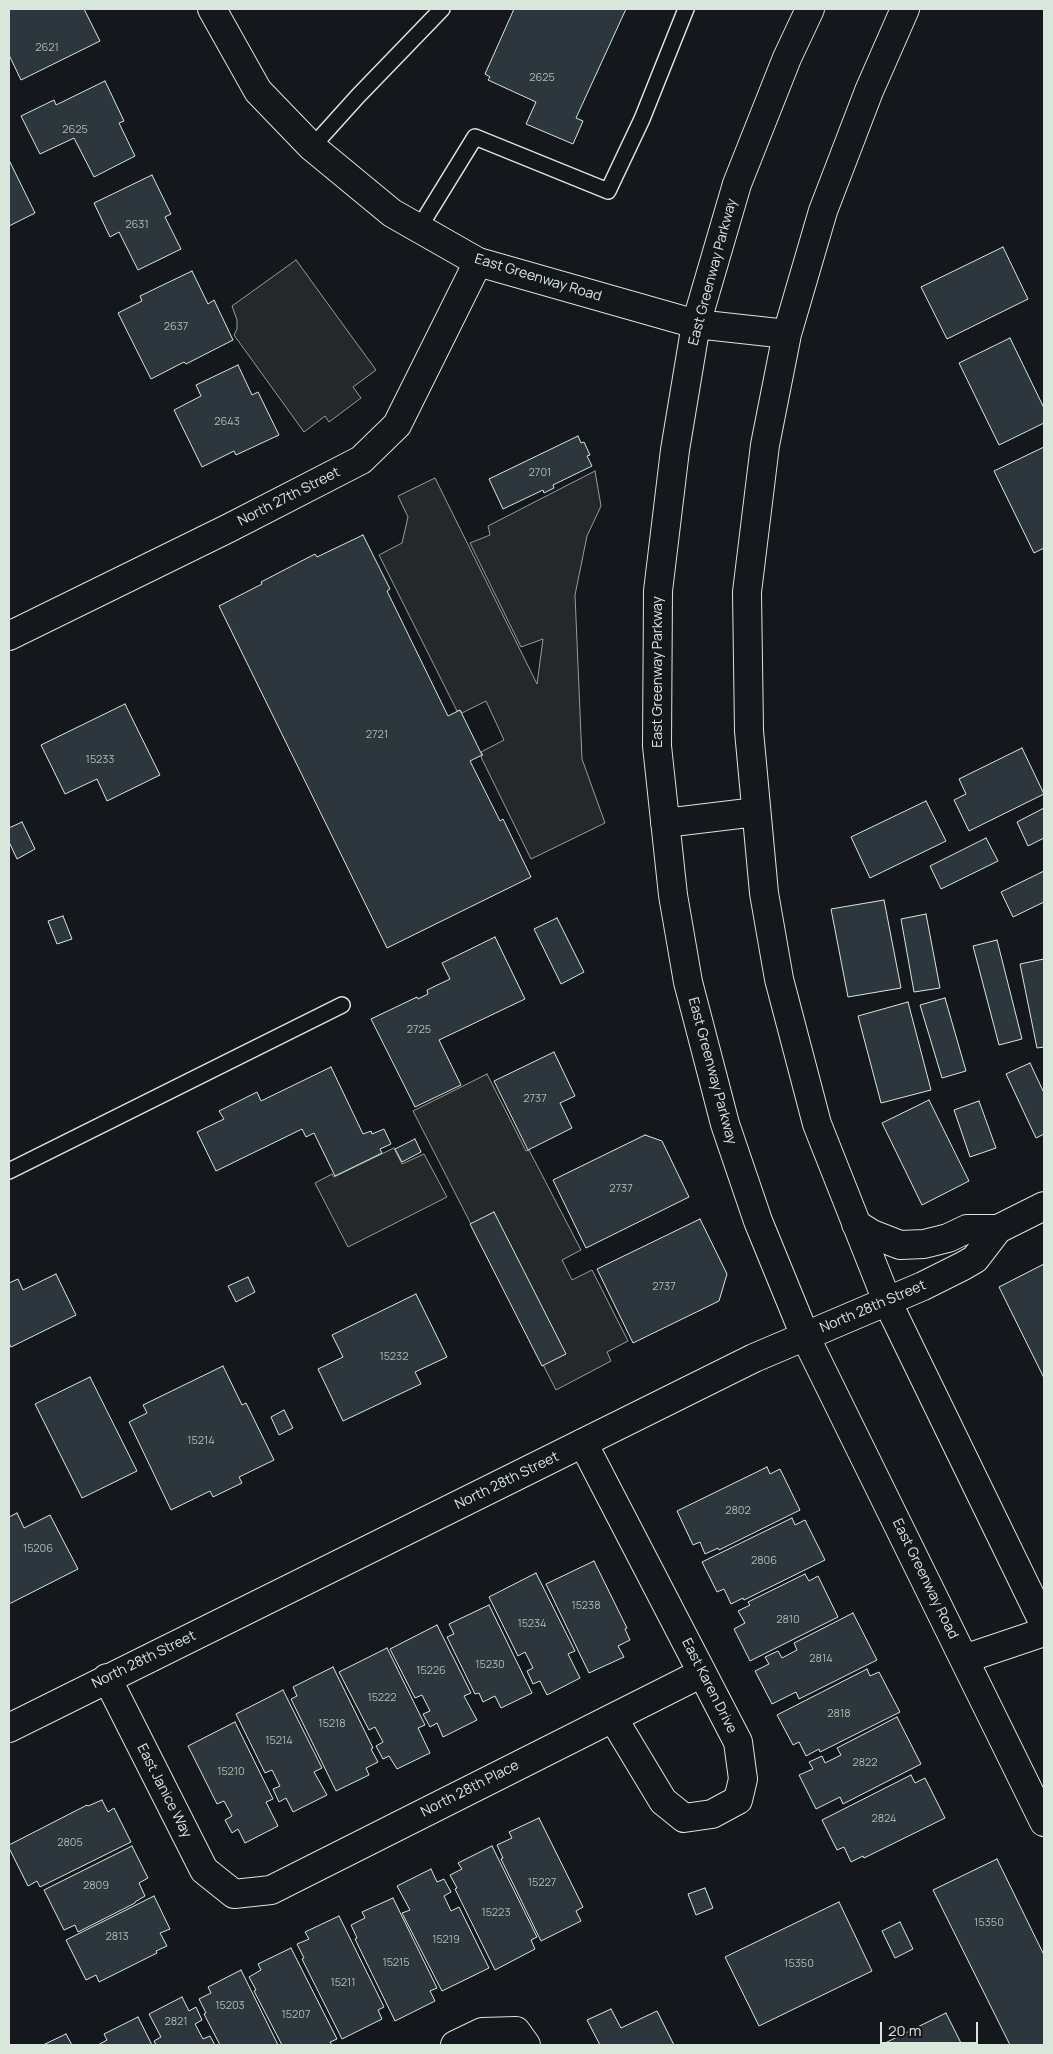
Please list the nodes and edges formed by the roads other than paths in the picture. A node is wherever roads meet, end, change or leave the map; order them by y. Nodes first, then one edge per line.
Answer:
1 (212, 9) edge
2 (442, 9) edge
3 (686, 9) edge
4 (810, 9) edge
5 (905, 9) edge
6 (312, 147) junction
7 (419, 228) junction
8 (478, 262) junction
9 (696, 324) junction
10 (787, 334) junction
11 (9, 636) edge
12 (756, 812) junction
13 (666, 823) junction
14 (342, 1005) dead end
15 (9, 1171) edge
16 (1044, 1206) edge
17 (856, 1224) junction
18 (998, 1229) junction
19 (887, 1301) junction
20 (805, 1336) junction
21 (584, 1443) junction
22 (1044, 1624) edge
23 (1044, 1632) edge
24 (964, 1659) junction
25 (702, 1673) junction
26 (107, 1678) junction
27 (614, 1718) junction
28 (9, 1728) edge
29 (1044, 1822) edge
30 (234, 1894) joint
31 (521, 2038) edge
32 (455, 2045) edge

1 - 6 street, East Greenway Road
2 - 6 lane
3 - 7 lane
4 - 9 street, East Greenway Parkway
5 - 10 street
6 - 7 street, East Greenway Road
7 - 8 street, East Greenway Road
8 - 9 street, East Greenway Road
8 - 11 street, North 27th Street
9 - 10 street, East Greenway Road
9 - 13 street, East Greenway Parkway
10 - 12 street
12 - 13 street
12 - 17 street
13 - 20 street, East Greenway Parkway
14 - 15 lane
16 - 18 street, North 28th Street
17 - 18 street, North 28th Street
17 - 19 street
18 - 19 street, North 28th Street
19 - 20 street, North 28th Street
19 - 22 street
20 - 21 street, North 28th Street
20 - 24 street, East Greenway Road
21 - 25 street, East Karen Drive
21 - 26 street, North 28th Street
23 - 24 street
24 - 29 street, East Greenway Road
25 - 27 street, North 28th Place
25 - 27 street, East Karen Drive
26 - 28 street, North 28th Street
26 - 30 street, East Janice Way
27 - 30 street, North 28th Place
31 - 32 street

